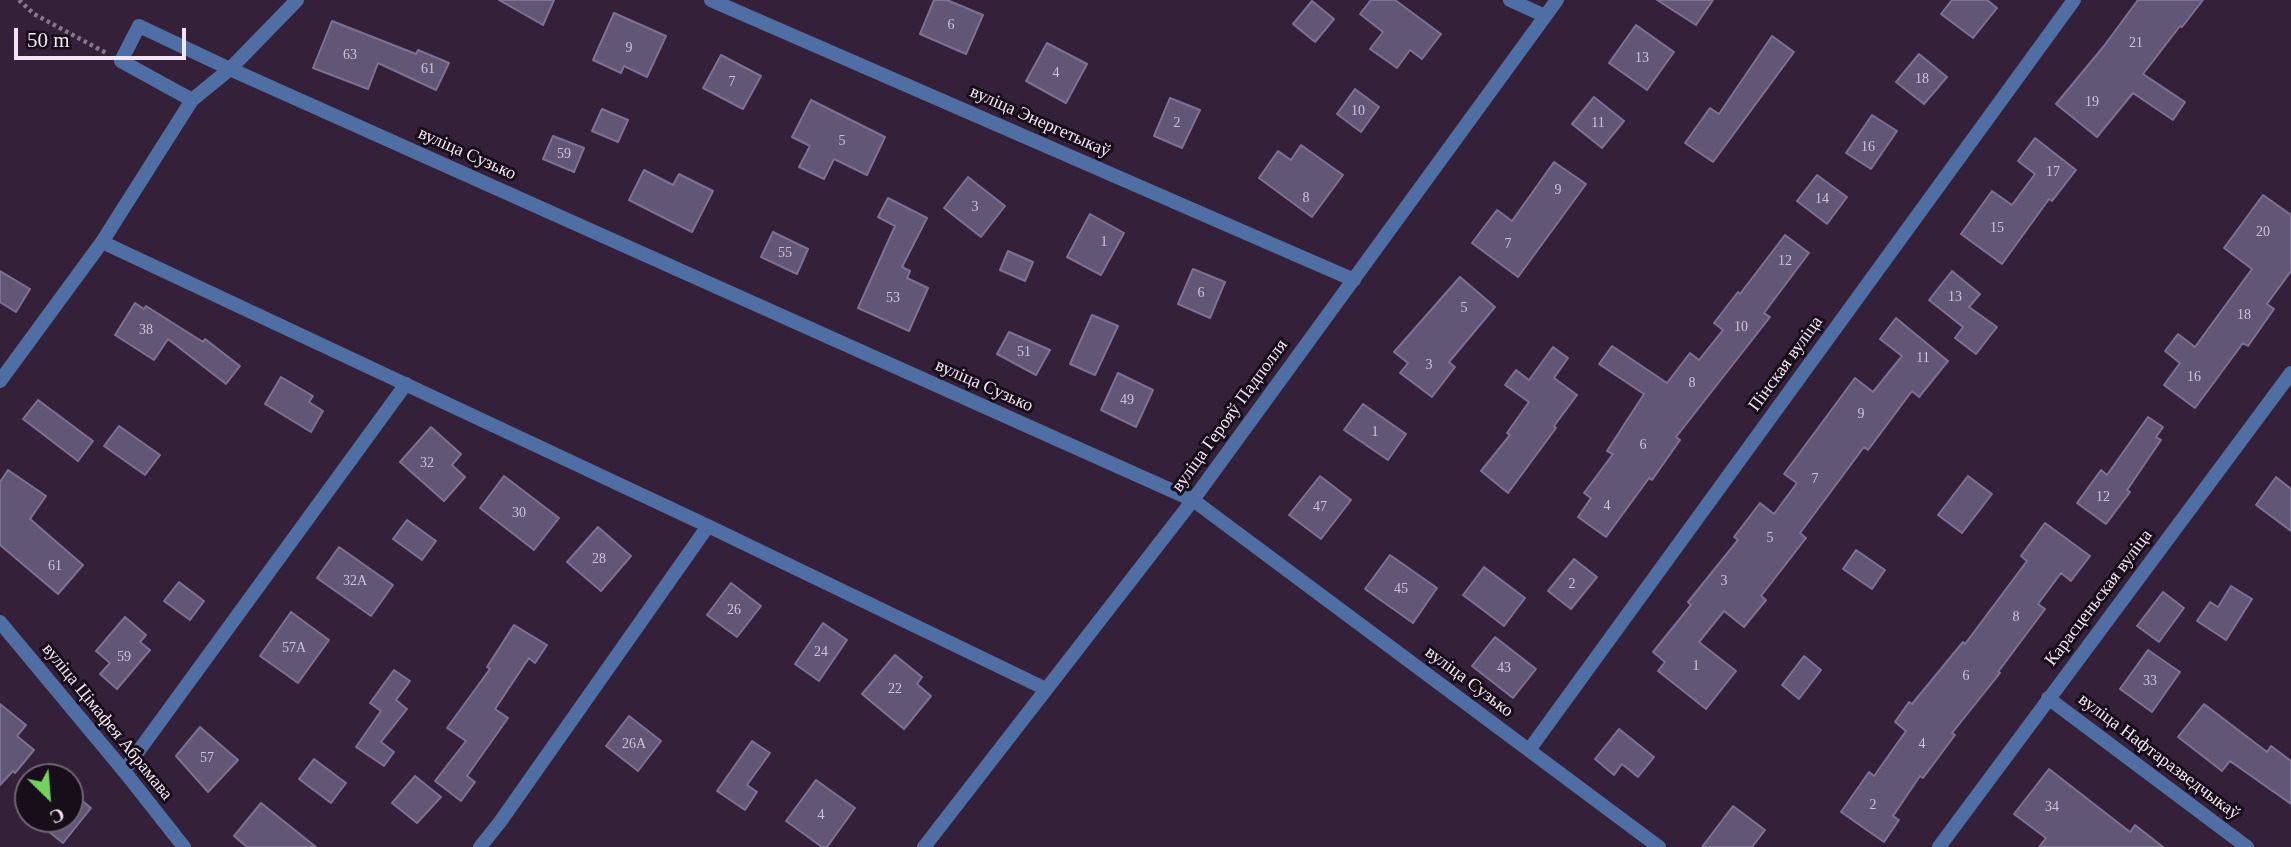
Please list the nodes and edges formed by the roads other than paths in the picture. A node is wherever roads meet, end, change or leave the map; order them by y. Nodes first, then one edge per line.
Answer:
1 (297, 0) edge
2 (711, 0) edge
3 (1510, 0) edge
4 (1557, 0) edge
5 (2074, 0) edge
6 (1545, 16) junction
7 (230, 69) junction
8 (192, 100) junction
9 (102, 242) junction
10 (1354, 280) junction
11 (2291, 373) edge
12 (0, 381) edge
13 (406, 384) junction
14 (1193, 500) junction
15 (708, 526) junction
16 (0, 622) edge
17 (1046, 689) junction
18 (2048, 698) junction
19 (1529, 750) junction
20 (124, 771) junction
21 (184, 847) edge
22 (480, 847) edge
23 (924, 847) edge
24 (1659, 847) edge
25 (1938, 847) edge
26 (2247, 847) edge

1 - 7 street
2 - 10 street, вуліца Энергетыкаў
3 - 6 street
4 - 6 street, вуліца Герояў Падполля
5 - 19 street, Пінская вуліца
6 - 10 street, вуліца Герояў Падполля
7 - 8 street
7 - 8 street, вуліца Сузько
7 - 14 street, вуліца Сузько
8 - 9 street
9 - 12 street
9 - 13 street
10 - 14 street, вуліца Герояў Падполля
11 - 18 street, Карасценьская вуліца
13 - 15 street
13 - 20 street
14 - 17 street, вуліца Герояў Падполля
14 - 19 street, вуліца Сузько
15 - 17 street
15 - 22 street
16 - 20 street, вуліца Цімафея Абрамава
17 - 23 street, вуліца Герояў Падполля
18 - 25 street, Карасценьская вуліца
18 - 26 street, вуліца Нафтаразведчыкаў
19 - 24 street, вуліца Сузько
20 - 21 street, вуліца Цімафея Абрамава

